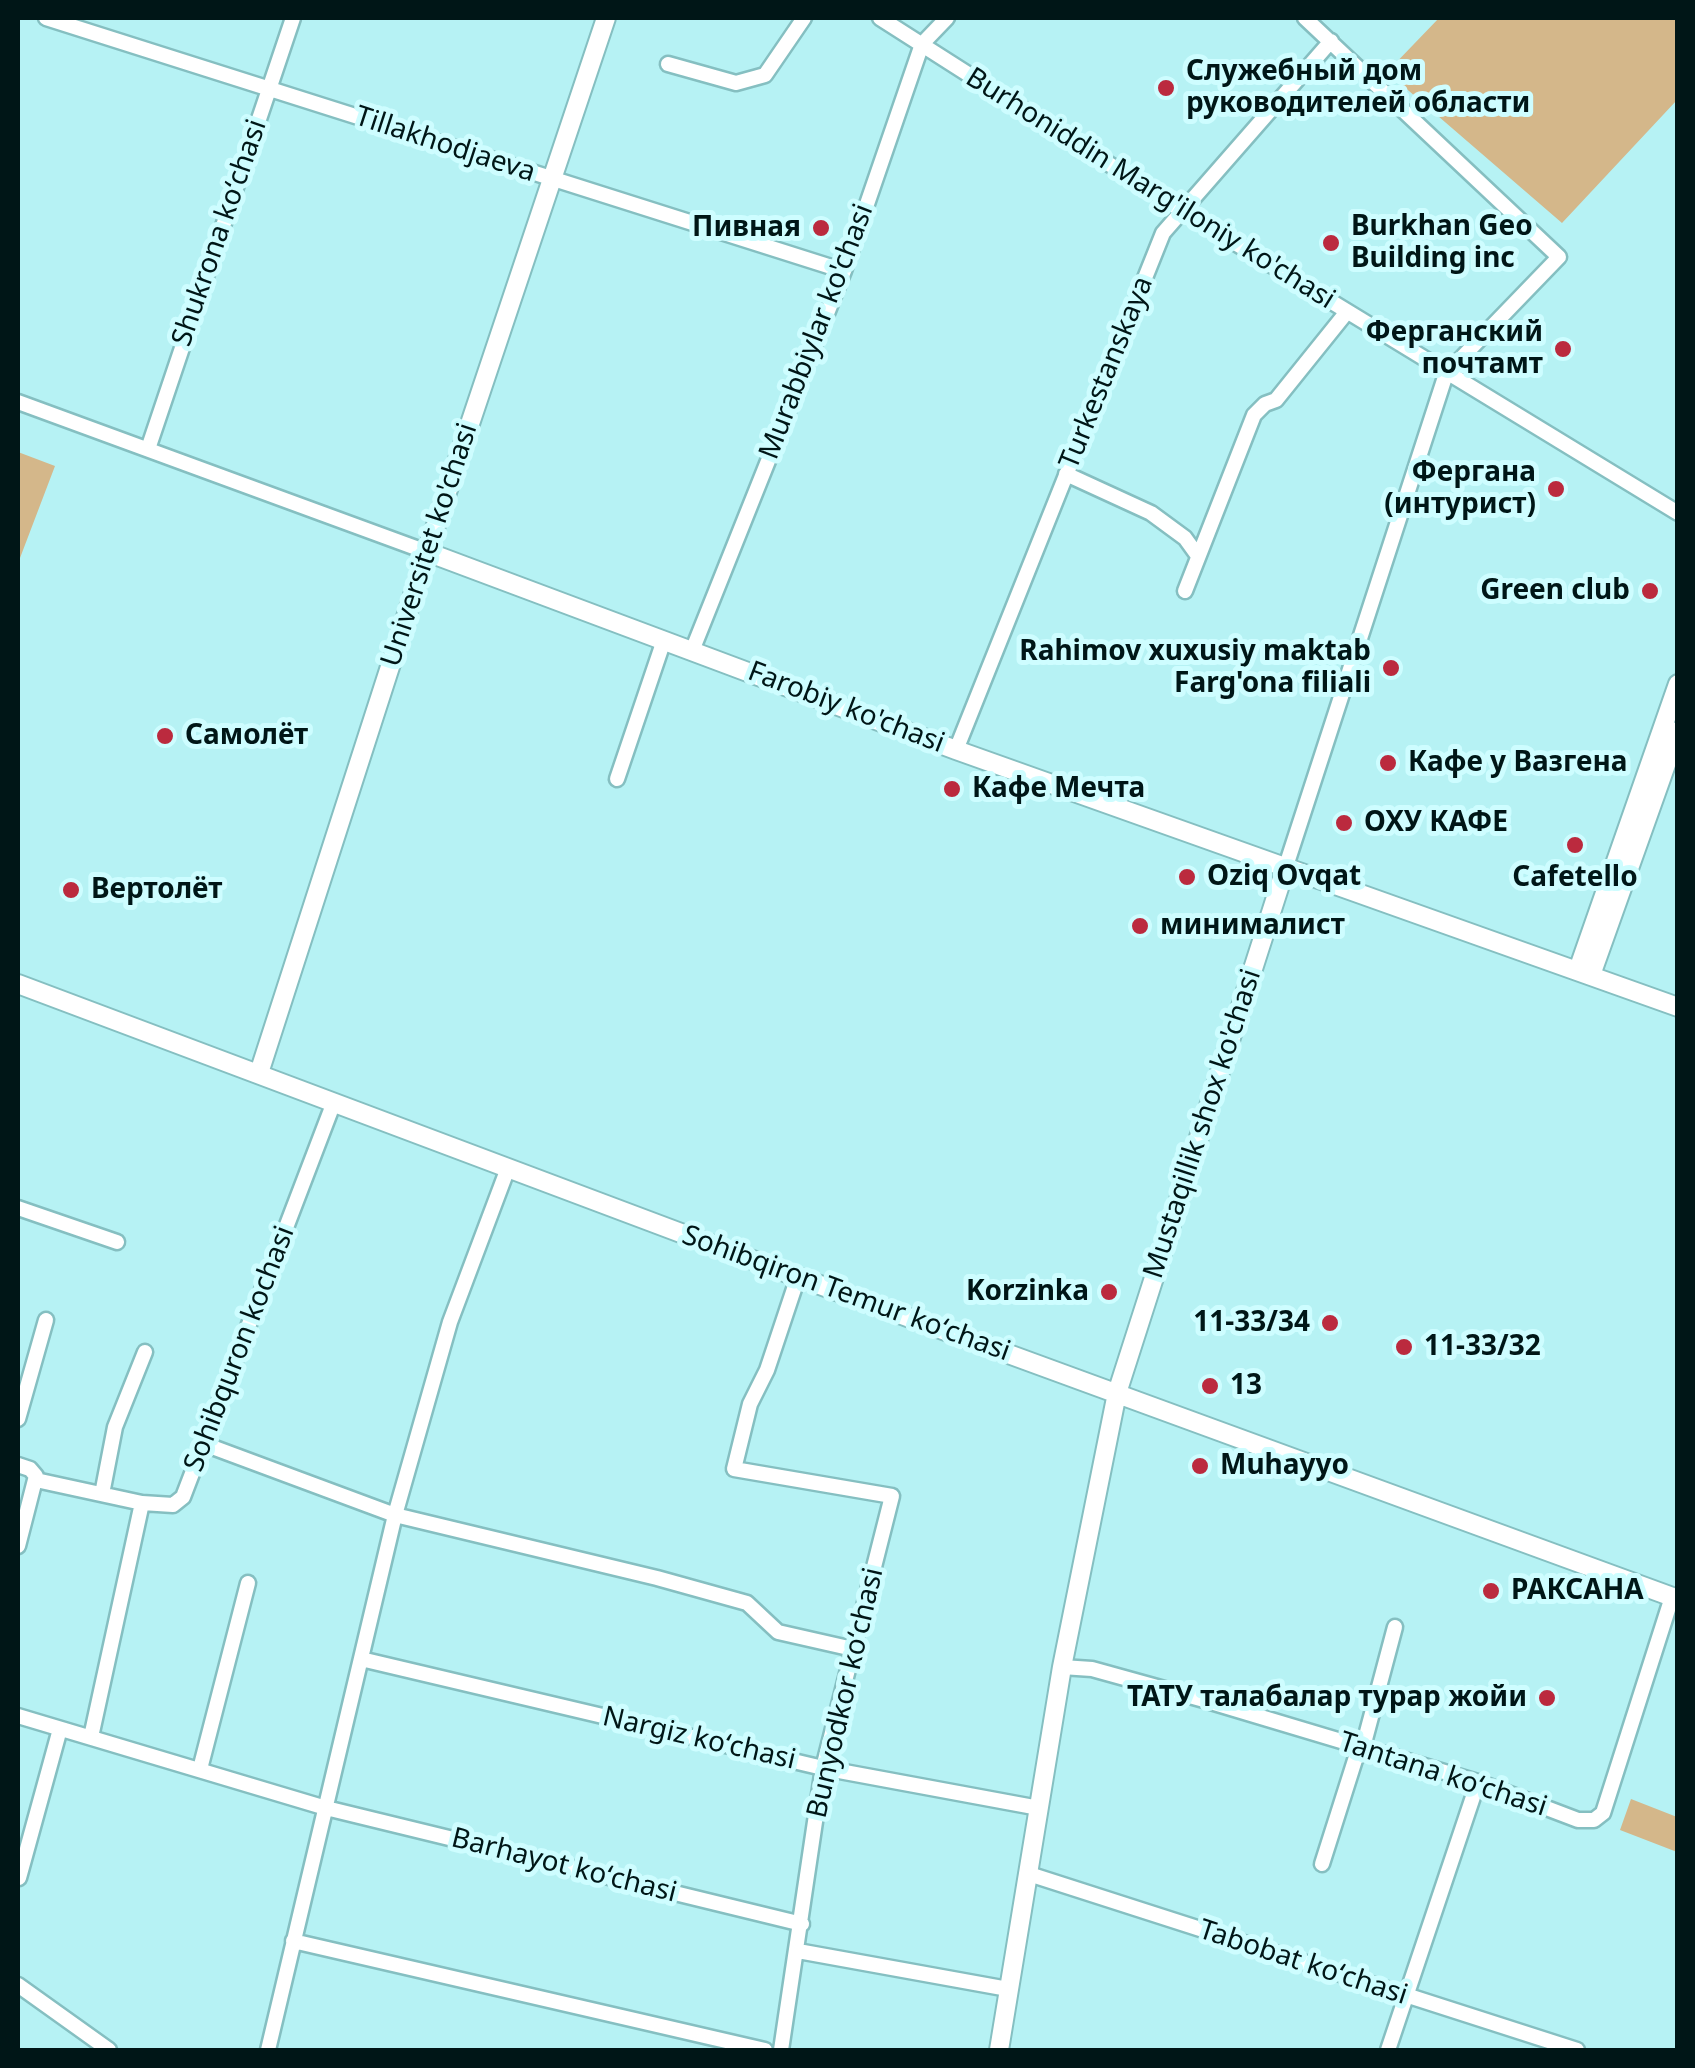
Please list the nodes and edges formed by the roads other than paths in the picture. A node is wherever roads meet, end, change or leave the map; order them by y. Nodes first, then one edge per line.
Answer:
1 (46, 18) edge
2 (292, 18) edge
3 (606, 18) edge
4 (804, 18) edge
5 (880, 18) edge
6 (946, 18) edge
7 (1304, 18) edge
8 (1331, 41) junction
9 (922, 44) junction
10 (668, 64) dead end
11 (269, 88) junction
12 (551, 179) junction
13 (1181, 210) junction
14 (844, 272) junction
15 (1346, 313) junction
16 (1446, 374) junction
17 (18, 402) edge
18 (148, 449) junction
19 (1066, 474) junction
20 (1678, 513) edge
21 (427, 552) junction
22 (1198, 556) junction
23 (1184, 591) dead end
24 (664, 640) junction
25 (692, 651) junction
26 (1678, 684) edge
27 (1678, 730) edge
28 (956, 750) junction
29 (617, 779) dead end
30 (1286, 866) junction
31 (1584, 972) junction
32 (18, 984) edge
33 (1678, 1007) edge
34 (258, 1074) junction
35 (334, 1102) junction
36 (508, 1168) junction
37 (18, 1208) edge
38 (117, 1242) dead end
39 (798, 1278) junction
40 (46, 1320) dead end
41 (145, 1352) dead end
42 (1117, 1393) junction
43 (18, 1414) edge
44 (204, 1444) junction
45 (18, 1465) edge
46 (36, 1480) junction
47 (102, 1494) junction
48 (142, 1502) junction
49 (395, 1515) junction
50 (18, 1546) edge
51 (248, 1583) dead end
52 (1675, 1598) edge
53 (1395, 1628) dead end
54 (853, 1650) junction
55 (361, 1659) junction
56 (1062, 1667) junction
57 (18, 1716) edge
58 (60, 1728) junction
59 (91, 1736) junction
60 (1363, 1747) junction
61 (823, 1768) junction
62 (200, 1769) junction
63 (1478, 1782) junction
64 (326, 1808) junction
65 (1039, 1808) junction
66 (1322, 1864) dead end
67 (1029, 1874) junction
68 (19, 1878) edge
69 (802, 1924) junction
70 (293, 1942) junction
71 (798, 1950) junction
72 (18, 1985) edge
73 (1008, 1989) junction
74 (1407, 1996) junction
75 (110, 2050) edge
76 (268, 2050) edge
77 (765, 2050) edge
78 (781, 2050) edge
79 (998, 2050) edge
80 (1388, 2050) edge
81 (1577, 2050) edge

1 - 11 street, Tillakhodjaeva
2 - 11 street, Shukrona koʻchasi
3 - 12 main road, Universitet ko'chasi
4 - 10 street
5 - 9 street, Burhoniddin Marg'iloniy ko'chasi
6 - 9 street, Murabbiylar ko'chasi
7 - 8 street
8 - 13 street, Turkestanskaya
8 - 16 street, Mustaqillik shox ko'chasi
9 - 13 street, Burhoniddin Marg'iloniy ko'chasi
9 - 14 street, Murabbiylar ko'chasi
11 - 12 street, Tillakhodjaeva
11 - 18 street, Shukrona koʻchasi
12 - 14 street, Tillakhodjaeva
12 - 21 main road, Universitet ko'chasi
13 - 15 street, Burhoniddin Marg'iloniy ko'chasi
13 - 19 street, Turkestanskaya
14 - 25 street, Murabbiylar ko'chasi
15 - 16 street, Burhoniddin Marg'iloniy ko'chasi
15 - 22 street
16 - 20 street, Burhoniddin Marg'iloniy ko'chasi
16 - 30 street, Mustaqillik shox ko'chasi
17 - 18 street, Farobiy ko'chasi
18 - 21 street, Farobiy ko'chasi
19 - 22 street
19 - 28 street, Turkestanskaya
21 - 24 main road, Farobiy ko'chasi
21 - 34 main road, Universitet ko'chasi
22 - 23 street
24 - 25 main road, Farobiy ko'chasi
24 - 29 street
25 - 28 main road, Farobiy ko'chasi
26 - 31 main road
27 - 31 main road
28 - 30 main road, Farobiy ko'chasi
30 - 31 main road, Farobiy ko'chasi
30 - 42 main road, Mustaqillik shox ko'chasi
31 - 33 main road, Farobiy ko'chasi
32 - 34 main road, Sohibqiron Temur koʻchasi
34 - 35 main road, Sohibqiron Temur koʻchasi
35 - 36 main road, Sohibqiron Temur koʻchasi
35 - 44 street, Sohibquron kochasi
36 - 39 main road, Sohibqiron Temur koʻchasi
36 - 49 street
37 - 38 street
39 - 42 main road, Sohibqiron Temur koʻchasi
39 - 54 street, Bunyodkor koʻchasi
40 - 43 street
41 - 47 street
42 - 52 main road, Sohibqiron Temur koʻchasi
42 - 56 main road, Mustaqillik shox ko'chasi
44 - 48 street, Sohibquron kochasi
44 - 49 street
45 - 46 street
46 - 47 street
46 - 50 street
47 - 48 street
48 - 59 street
49 - 54 street
49 - 55 street
51 - 62 street
52 - 63 street, Tantana koʻchasi
53 - 60 street
54 - 61 street, Bunyodkor koʻchasi
55 - 61 street, Nargiz koʻchasi
55 - 64 street
56 - 60 street, Tantana koʻchasi
56 - 65 main road, Mustaqillik shox ko'chasi
57 - 58 street, Barhayot koʻchasi
58 - 59 street, Barhayot koʻchasi
58 - 68 street
59 - 62 street, Barhayot koʻchasi
60 - 63 street, Tantana koʻchasi
60 - 66 street
61 - 65 street, Nargiz koʻchasi
61 - 69 street, Bunyodkor koʻchasi
62 - 64 street, Barhayot koʻchasi
63 - 74 street
64 - 69 street, Barhayot koʻchasi
64 - 70 street
65 - 67 main road, Mustaqillik shox ko'chasi
67 - 73 main road, Mustaqillik shox ko'chasi
67 - 74 street, Tabobat koʻchasi
69 - 71 street, Bunyodkor koʻchasi
70 - 76 street
70 - 77 street
71 - 73 street
71 - 78 street, Bunyodkor koʻchasi
72 - 75 street
73 - 79 main road, Mustaqillik shox ko'chasi
74 - 80 street
74 - 81 street, Tabobat koʻchasi

